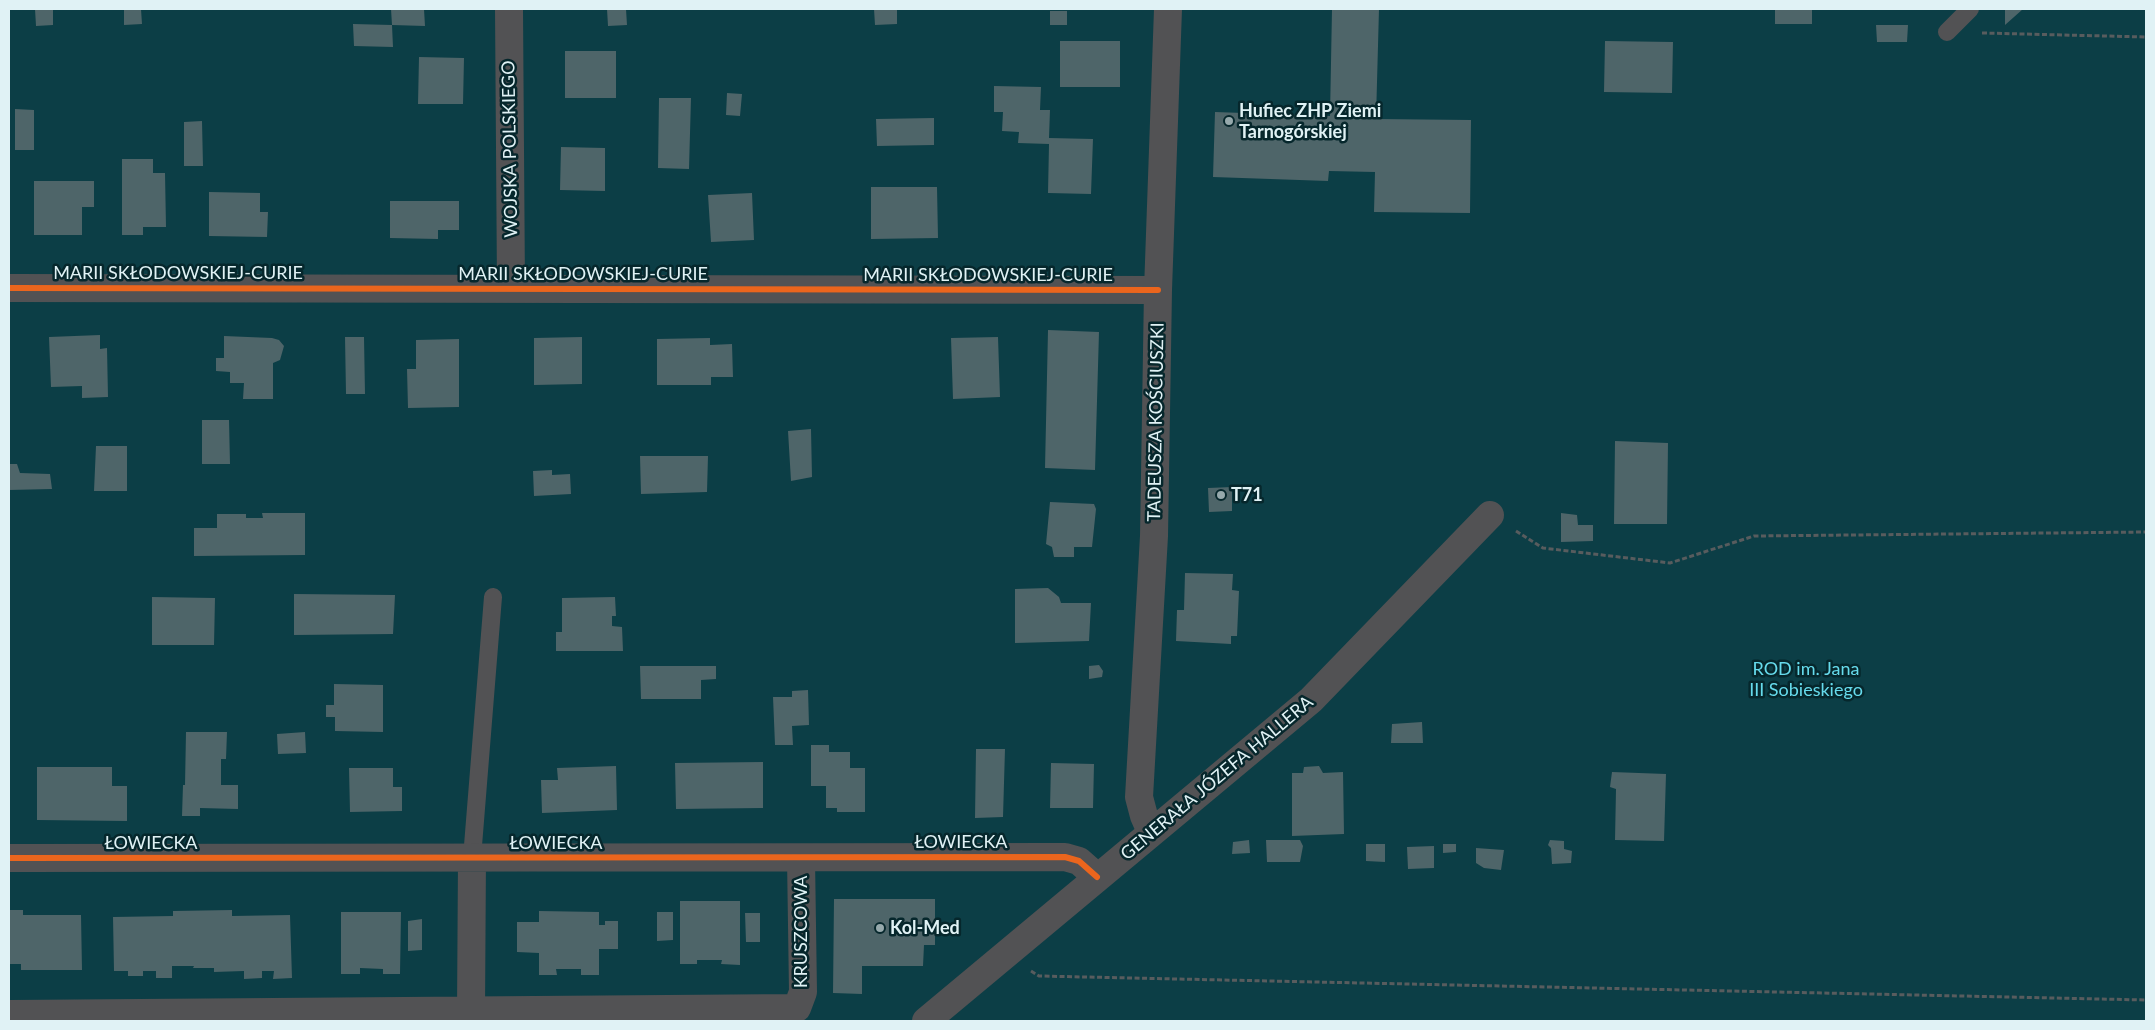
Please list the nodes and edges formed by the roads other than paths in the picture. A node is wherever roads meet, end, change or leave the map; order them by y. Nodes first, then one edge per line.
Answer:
1 (508, 9) edge
2 (1168, 9) edge
3 (1970, 9) edge
4 (1947, 32) road end
5 (9, 288) edge
6 (512, 289) junction
7 (1158, 290) junction
8 (1490, 515) road end
9 (493, 597) dead end
10 (1151, 832) junction
11 (9, 858) edge
12 (472, 858) junction
13 (801, 858) junction
14 (1097, 877) junction
15 (471, 1011) junction
16 (9, 1014) edge
17 (926, 1021) edge

1 - 6 street, WOJSKA POLSKIEGO
2 - 7 street, TADEUSZA KOŚCIUSZKI
3 - 4 lane
5 - 6 street, MARII SKŁODOWSKIEJ-CURIE
6 - 7 street, MARII SKŁODOWSKIEJ-CURIE
7 - 10 street, TADEUSZA KOŚCIUSZKI
8 - 10 street, GENERAŁA JÓZEFA HALLERA
9 - 12 lane
10 - 14 street, GENERAŁA JÓZEFA HALLERA
11 - 12 street, ŁOWIECKA
12 - 13 street, ŁOWIECKA
12 - 15 street
13 - 14 street, ŁOWIECKA
13 - 15 street, KRUSZCOWA
14 - 17 street, GENERAŁA JÓZEFA HALLERA
15 - 16 street, KRUSZCOWA

